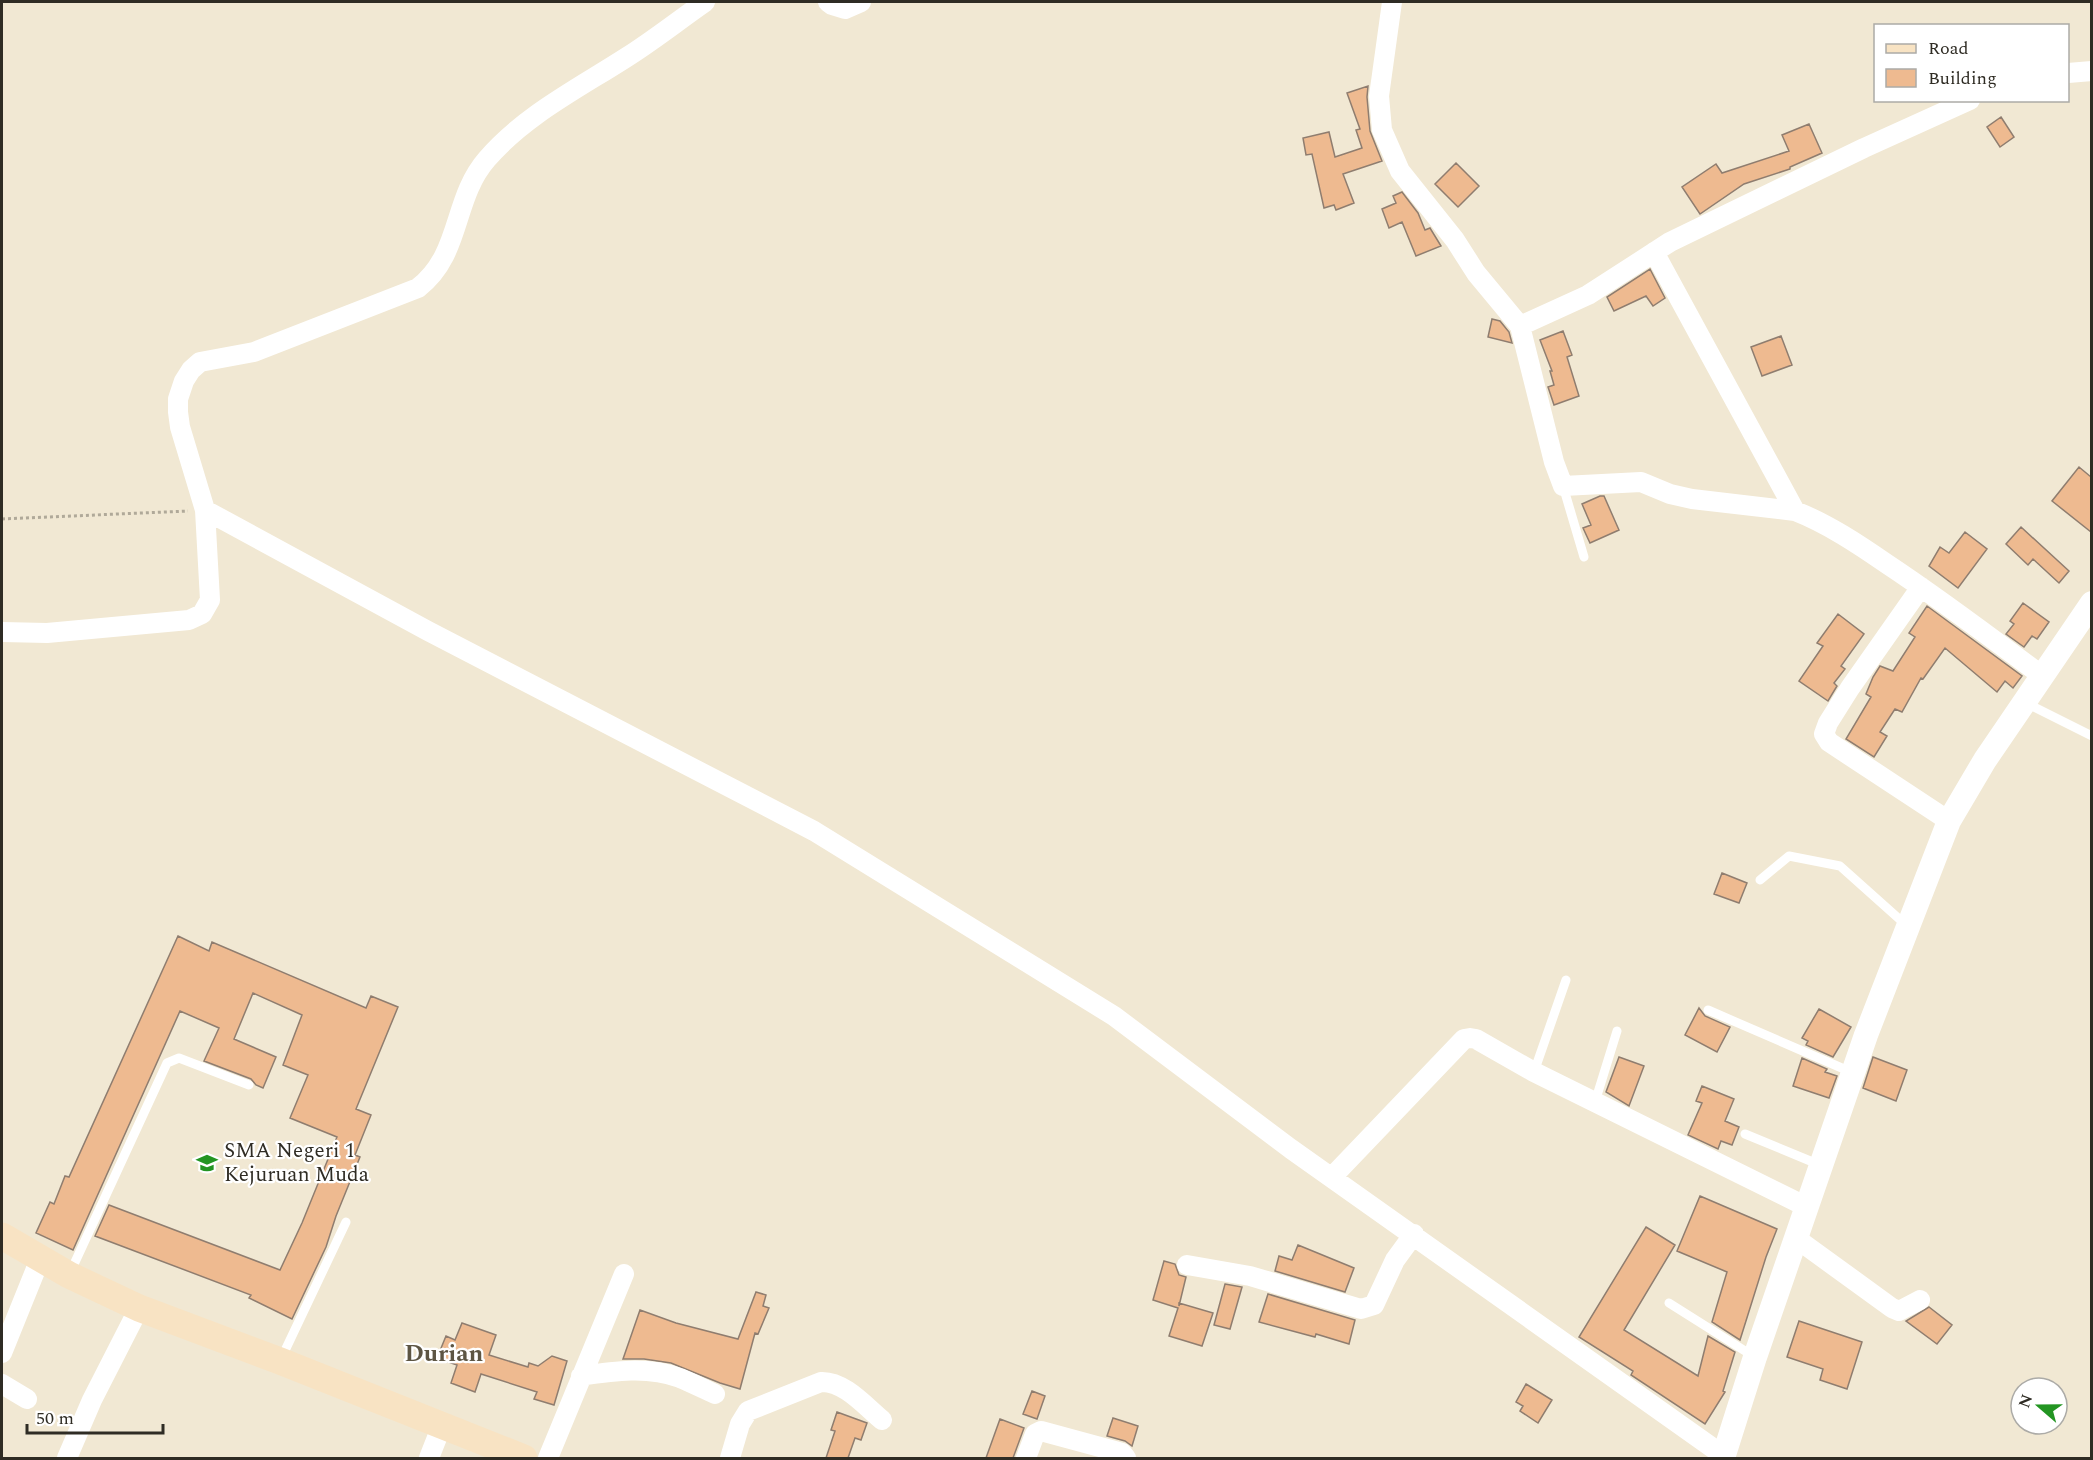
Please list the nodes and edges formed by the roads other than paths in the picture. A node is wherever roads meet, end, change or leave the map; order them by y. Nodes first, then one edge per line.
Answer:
1 (705, 2) edge
2 (828, 2) edge
3 (861, 2) edge
4 (1392, 2) edge
5 (2091, 71) edge
6 (2069, 74) edge
7 (1966, 102) edge
8 (1654, 252) junction
9 (1520, 326) junction
10 (1563, 486) junction
11 (205, 510) junction
12 (1795, 512) junction
13 (1584, 557) dead end
14 (1921, 587) junction
15 (2091, 603) edge
16 (2, 632) edge
17 (2041, 675) junction
18 (2024, 702) junction
19 (2091, 736) edge
20 (1949, 821) junction
21 (1760, 880) dead end
22 (1907, 926) junction
23 (1566, 980) dead end
24 (1708, 1010) dead end
25 (1617, 1031) dead end
26 (1534, 1072) junction
27 (1853, 1073) junction
28 (249, 1085) dead end
29 (1595, 1102) junction
30 (1745, 1134) dead end
31 (1822, 1166) junction
32 (1332, 1177) junction
33 (1807, 1207) junction
34 (346, 1221) dead end
35 (1414, 1234) junction
36 (2, 1236) edge
37 (1797, 1239) junction
38 (40, 1259) junction
39 (1187, 1265) dead end
40 (624, 1274) dead end
41 (69, 1275) junction
42 (1920, 1300) dead end
43 (1669, 1304) dead end
44 (139, 1308) junction
45 (2, 1353) edge
46 (1755, 1357) junction
47 (280, 1361) junction
48 (581, 1376) junction
49 (2, 1384) edge
50 (715, 1394) dead end
51 (27, 1399) dead end
52 (882, 1420) dead end
53 (442, 1425) junction
54 (1724, 1457) edge
55 (67, 1458) edge
56 (429, 1458) edge
57 (524, 1458) edge
58 (548, 1458) edge
59 (730, 1458) edge
60 (1026, 1458) edge
61 (1126, 1458) edge

1 - 11 street
2 - 3 street
4 - 9 street
5 - 6 street
7 - 8 street
8 - 9 street
8 - 12 street
9 - 10 street
10 - 12 street
10 - 13 lane
11 - 16 street
11 - 32 street
12 - 14 street
14 - 17 street
14 - 20 street
15 - 17 street
17 - 18 street
18 - 19 lane
18 - 20 street
20 - 22 street
21 - 22 lane
22 - 27 street
23 - 26 lane
24 - 27 lane
25 - 29 lane
26 - 29 street
26 - 32 street
27 - 31 street
28 - 41 lane
29 - 33 street
30 - 31 lane
31 - 33 street
32 - 35 street
33 - 37 street
34 - 47 lane
35 - 39 street
35 - 54 street
36 - 38 main road
37 - 42 street
37 - 46 street
38 - 41 main road
38 - 45 street
40 - 48 street
41 - 44 main road
43 - 46 lane
44 - 47 main road
44 - 55 street
46 - 54 street
47 - 53 main road
48 - 50 street
48 - 58 street
49 - 51 street
52 - 59 street
53 - 56 street
53 - 57 main road
60 - 61 street

